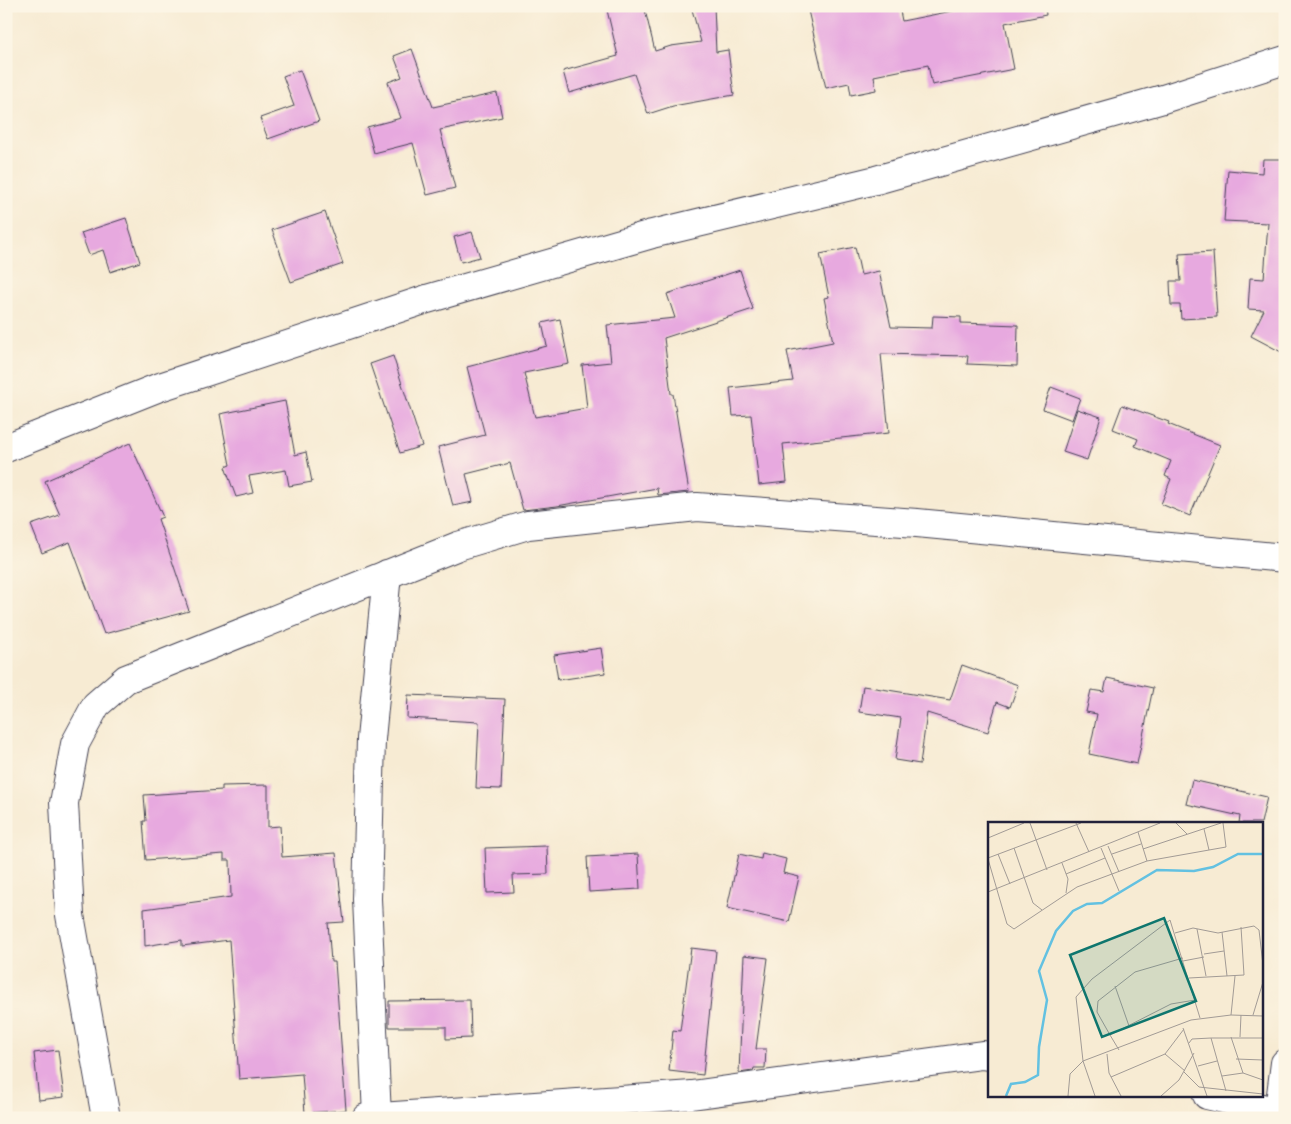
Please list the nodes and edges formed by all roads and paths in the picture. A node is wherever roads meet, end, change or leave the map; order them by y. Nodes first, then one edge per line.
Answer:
1 (1285, 60) edge
2 (6, 448) edge
3 (1285, 558) edge
4 (388, 574) junction
5 (988, 1056) edge
6 (1285, 1063) edge
7 (1211, 1096) edge
8 (1278, 1115) edge
9 (371, 1117) edge
10 (106, 1118) edge

1 - 2 street
3 - 4 street
4 - 9 street
4 - 10 street
5 - 9 street
6 - 8 street
7 - 8 street

